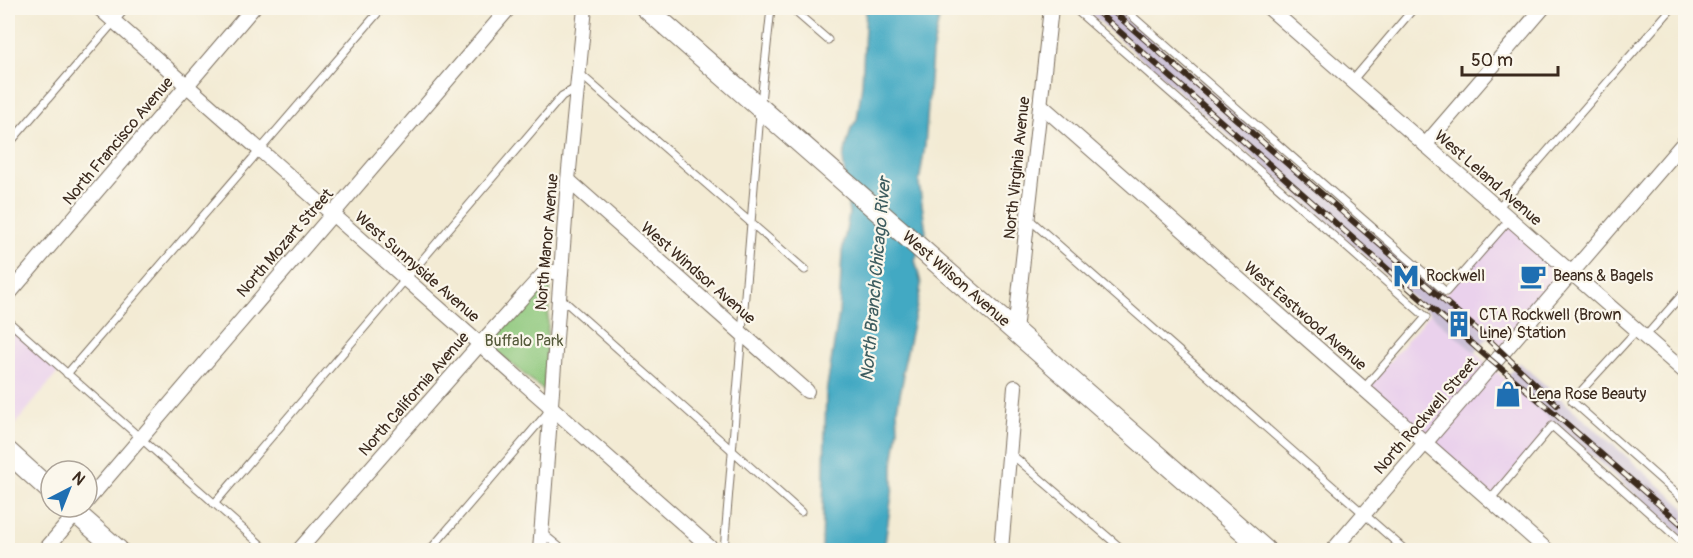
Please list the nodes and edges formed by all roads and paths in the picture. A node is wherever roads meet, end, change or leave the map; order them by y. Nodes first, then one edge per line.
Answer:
1 (99, 8) edge
2 (126, 8) edge
3 (253, 8) edge
4 (382, 8) edge
5 (585, 8) edge
6 (646, 8) edge
7 (771, 8) edge
8 (790, 8) edge
9 (1051, 8) edge
10 (1074, 8) edge
11 (1124, 8) edge
12 (1414, 8) edge
13 (1542, 8) edge
14 (1672, 8) edge
15 (505, 9) edge
16 (1277, 10) edge
17 (115, 21) junction
18 (828, 40) dead end
19 (578, 80) junction
20 (1352, 81) junction
21 (187, 85) junction
22 (1041, 105) junction
23 (760, 106) junction
24 (1686, 140) edge
25 (8, 145) edge
26 (1425, 145) junction
27 (261, 150) junction
28 (568, 180) junction
29 (1498, 208) junction
30 (332, 214) junction
31 (1028, 219) junction
32 (1510, 219) junction
33 (751, 223) junction
34 (805, 270) dead end
35 (561, 273) junction
36 (1571, 273) junction
37 (407, 279) junction
38 (1686, 290) edge
39 (8, 295) edge
40 (559, 296) junction
41 (8, 321) edge
42 (1015, 331) junction
43 (742, 333) junction
44 (1641, 333) junction
45 (480, 344) junction
46 (1686, 373) edge
47 (67, 374) junction
48 (1015, 387) dead end
49 (1363, 389) junction
50 (807, 391) dead end
51 (552, 408) junction
52 (140, 438) junction
53 (1425, 443) junction
54 (732, 450) junction
55 (8, 452) edge
56 (1010, 453) junction
57 (39, 480) edge
58 (99, 484) edge
59 (1490, 500) junction
60 (1686, 502) edge
61 (214, 504) junction
62 (801, 512) dead end
63 (1364, 514) junction
64 (70, 519) edge
65 (90, 519) edge
66 (542, 532) junction
67 (1686, 546) edge
68 (45, 550) edge
69 (118, 550) edge
70 (267, 550) edge
71 (299, 550) edge
72 (430, 550) edge
73 (540, 550) edge
74 (563, 550) edge
75 (713, 550) edge
76 (724, 550) edge
77 (1001, 550) edge
78 (1122, 550) edge
79 (1265, 550) edge
80 (1333, 550) edge
81 (1405, 550) edge
82 (1547, 550) edge

1 - 17 street, West Sunnyside Avenue
2 - 17 lane
3 - 21 street, North Francisco Avenue
4 - 27 lane
5 - 19 street, North Manor Avenue
6 - 23 street, West Wilson Avenue
7 - 23 lane
8 - 18 lane
9 - 22 street, North Virginia Avenue
10 - 49 lane
11 - 32 lane
12 - 20 lane
13 - 26 street
14 - 29 lane
15 - 30 street, North Mozart Street
16 - 20 street, West Leland Avenue
17 - 21 street, West Sunnyside Avenue
17 - 25 lane
19 - 28 street, North Manor Avenue
19 - 33 lane
19 - 37 lane
20 - 26 street, West Leland Avenue
21 - 27 street, West Sunnyside Avenue
21 - 39 street, North Francisco Avenue
22 - 31 street, North Virginia Avenue
22 - 49 street, West Eastwood Avenue
23 - 33 lane
23 - 42 street, West Wilson Avenue
24 - 36 street, North Rockwell Street
26 - 29 street, West Leland Avenue
27 - 30 street, West Sunnyside Avenue
27 - 47 lane
28 - 35 street, North Manor Avenue
28 - 43 street, West Windsor Avenue
29 - 32 street, West Leland Avenue
30 - 37 street, West Sunnyside Avenue
30 - 52 street, North Mozart Street
31 - 42 street, North Virginia Avenue
31 - 63 lane
32 - 36 street, West Leland Avenue
33 - 34 lane
33 - 43 lane
35 - 40 street, North Manor Avenue
35 - 45 street, North California Avenue
36 - 44 street, West Leland Avenue
36 - 53 street, North Rockwell Street
37 - 45 street, West Sunnyside Avenue
37 - 61 lane
38 - 44 lane
40 - 51 street, North Manor Avenue
40 - 54 lane
41 - 47 lane
42 - 79 street, West Wilson Avenue
43 - 50 street, West Windsor Avenue
43 - 54 lane
44 - 46 street, West Leland Avenue
44 - 60 lane
45 - 51 street, West Sunnyside Avenue
45 - 71 street, North California Avenue
47 - 52 lane
48 - 56 street
49 - 53 street, West Eastwood Avenue
51 - 66 street, North Manor Avenue
51 - 72 lane
51 - 75 street, West Sunnyside Avenue
52 - 58 street, North Mozart Street
52 - 61 lane
53 - 59 street, West Eastwood Avenue
53 - 63 street, North Rockwell Street
54 - 62 lane
54 - 76 lane
55 - 57 street
56 - 77 street
56 - 78 lane
59 - 67 lane
59 - 82 street, West Eastwood Avenue
61 - 70 lane
63 - 80 street, North Rockwell Street
63 - 81 lane
64 - 68 street, North Mozart Street
65 - 69 street
66 - 73 street, North Manor Avenue
66 - 74 lane

